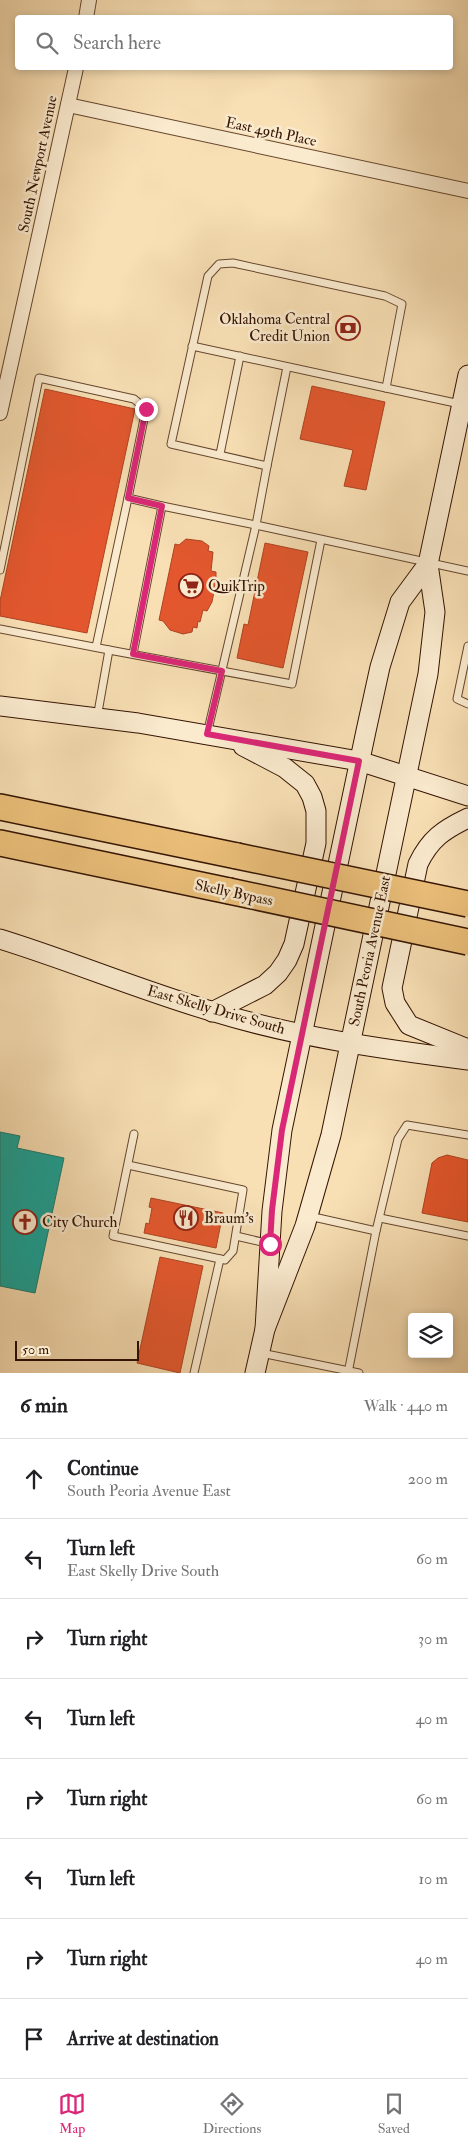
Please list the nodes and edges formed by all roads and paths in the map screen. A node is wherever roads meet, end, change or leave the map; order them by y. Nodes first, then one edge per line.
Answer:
1 (89, 0) edge
2 (86, 15) edge
3 (76, 70) edge
4 (68, 105) junction
5 (468, 191) edge
6 (192, 346) junction
7 (240, 356) junction
8 (287, 367) junction
9 (468, 375) edge
10 (386, 388) junction
11 (462, 404) junction
12 (0, 413) edge
13 (220, 454) junction
14 (267, 466) junction
15 (128, 498) junction
16 (162, 506) junction
17 (256, 525) junction
18 (322, 540) junction
19 (428, 564) junction
20 (0, 570) edge
21 (468, 571) edge
22 (0, 629) edge
23 (468, 646) edge
24 (96, 647) junction
25 (109, 650) junction
26 (133, 654) junction
27 (222, 671) junction
28 (468, 704) edge
29 (0, 706) edge
30 (96, 718) junction
31 (207, 734) junction
32 (229, 739) junction
33 (359, 761) junction
34 (408, 775) junction
35 (468, 796) edge
36 (0, 797) edge
37 (0, 807) edge
38 (54, 818) junction
39 (468, 818) edge
40 (7, 846) edge
41 (468, 904) edge
42 (0, 939) edge
43 (468, 942) edge
44 (212, 1012) junction
45 (302, 1034) junction
46 (351, 1042) junction
47 (468, 1049) edge
48 (468, 1060) edge
49 (134, 1134) dead end
50 (468, 1135) edge
51 (128, 1165) junction
52 (308, 1216) junction
53 (380, 1218) junction
54 (376, 1231) junction
55 (236, 1236) junction
56 (468, 1236) edge
57 (270, 1244) junction
58 (220, 1259) junction
59 (265, 1329) junction
60 (260, 1352) junction
61 (322, 1369) edge
62 (348, 1372) edge
63 (194, 1373) edge
64 (255, 1373) edge
65 (359, 1373) edge

1 - 2 street
3 - 4 street, South Newport Avenue
4 - 5 street, East 49th Place
4 - 12 street, South Newport Avenue
6 - 7 lane
6 - 10 lane
6 - 13 lane
7 - 8 lane
7 - 13 lane
8 - 10 lane
8 - 14 lane
9 - 11 main road, South Peoria Avenue East
10 - 11 lane
11 - 19 main road, South Peoria Avenue East
13 - 14 lane
14 - 17 lane
15 - 16 lane
15 - 20 lane
15 - 24 lane
16 - 17 lane
16 - 26 lane
17 - 18 lane
17 - 27 lane
18 - 19 lane
18 - 27 lane
19 - 21 lane
19 - 33 main road, South Peoria Avenue East
19 - 34 main road, South Peoria Avenue East
22 - 24 lane
23 - 28 lane
24 - 25 lane
25 - 26 lane
25 - 30 lane
26 - 27 lane
27 - 31 lane
29 - 30 main road
30 - 31 main road
31 - 32 main road
32 - 33 main road
32 - 44 main road
33 - 34 main road
33 - 45 main road, South Peoria Avenue East
34 - 35 main road
34 - 46 main road, South Peoria Avenue East
36 - 38 highway
37 - 38 highway
38 - 41 highway, bridge
39 - 47 main road
40 - 43 highway, Skelly Bypass, bridge
42 - 44 main road, East Skelly Drive South
44 - 45 main road, East Skelly Drive South
45 - 46 main road, East Skelly Drive South
45 - 57 main road, South Peoria Avenue East
46 - 48 main road, East Skelly Drive South
46 - 52 main road, South Peoria Avenue East
49 - 51 lane
50 - 53 lane
51 - 55 lane
51 - 58 lane
52 - 54 lane
52 - 59 main road, South Peoria Avenue East
53 - 54 lane
53 - 56 lane
54 - 62 lane
55 - 57 lane
55 - 58 lane
57 - 59 main road, South Peoria Avenue East
58 - 63 lane
59 - 60 main road, South Peoria Avenue East
60 - 61 lane
60 - 64 main road, South Peoria Avenue East
61 - 62 lane
62 - 65 lane

